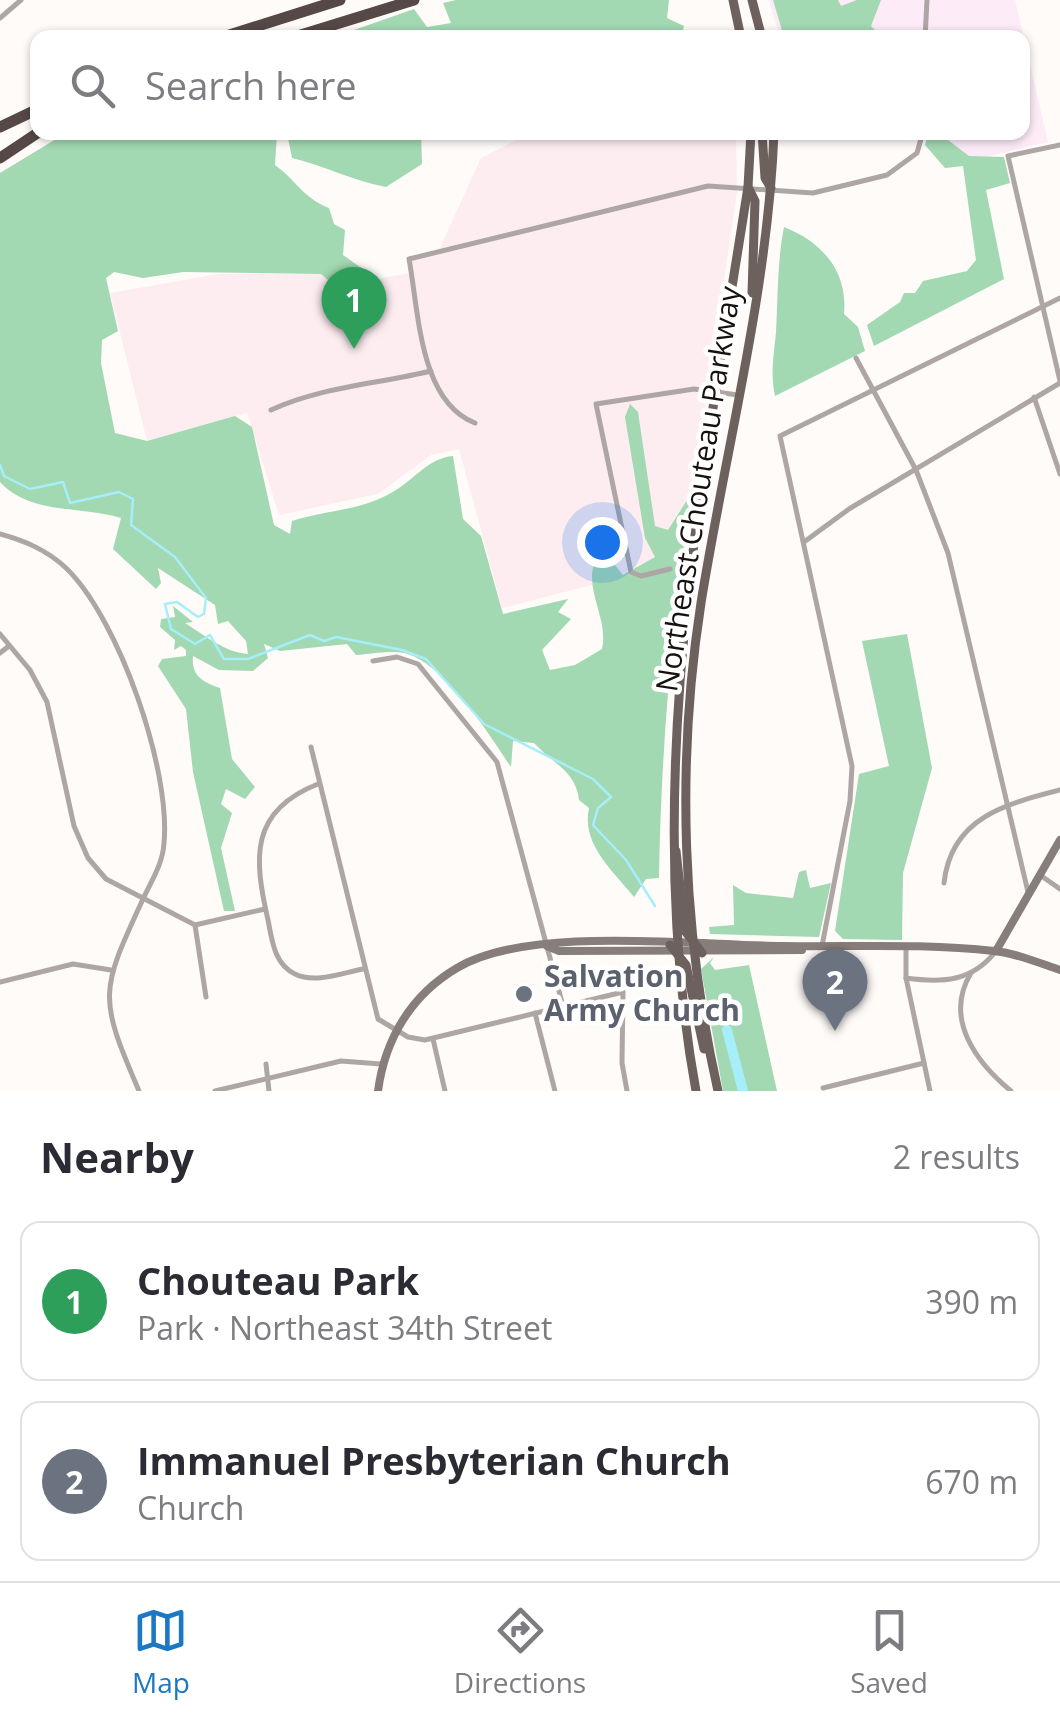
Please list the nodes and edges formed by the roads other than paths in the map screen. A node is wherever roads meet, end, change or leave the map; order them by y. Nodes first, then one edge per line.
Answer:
1 (21, 0) edge
2 (340, 0) edge
3 (414, 0) edge
4 (734, 0) edge
5 (752, 0) edge
6 (927, 0) edge
7 (0, 18) edge
8 (245, 30) edge
9 (317, 30) edge
10 (740, 30) edge
11 (760, 30) edge
12 (926, 30) edge
13 (30, 113) edge
14 (4, 127) edge
15 (30, 138) edge
16 (751, 140) edge
17 (763, 140) edge
18 (774, 140) edge
19 (920, 140) edge
20 (1060, 145) edge
21 (0, 158) edge
22 (748, 187) junction
23 (771, 189) junction
24 (1060, 298) edge
25 (753, 306) junction
26 (1042, 307) junction
27 (856, 358) dead end
28 (432, 371) junction
29 (1060, 382) edge
30 (871, 390) junction
31 (717, 392) junction
32 (739, 395) junction
33 (1034, 397) junction
34 (271, 410) dead end
35 (475, 423) dead end
36 (916, 470) junction
37 (1060, 474) edge
38 (1, 536) edge
39 (804, 542) junction
40 (670, 569) dead end
41 (0, 634) edge
42 (10, 646) junction
43 (0, 653) edge
44 (373, 661) dead end
45 (311, 747) dead end
46 (318, 784) junction
47 (1060, 790) edge
48 (1006, 804) junction
49 (672, 839) junction
50 (1060, 840) edge
51 (1040, 875) junction
52 (944, 883) dead end
53 (1060, 889) edge
54 (1028, 892) junction
55 (142, 901) junction
56 (265, 910) junction
57 (195, 925) junction
58 (548, 946) junction
59 (822, 946) junction
60 (906, 947) junction
61 (675, 948) junction
62 (697, 950) junction
63 (996, 951) junction
64 (364, 969) junction
65 (111, 970) junction
66 (1060, 970) edge
67 (971, 973) junction
68 (906, 978) junction
69 (0, 982) edge
70 (206, 997) dead end
71 (564, 1006) junction
72 (536, 1013) junction
73 (395, 1031) junction
74 (433, 1040) junction
75 (924, 1063) junction
76 (266, 1064) dead end
77 (381, 1064) junction
78 (266, 1078) junction
79 (717, 1088) edge
80 (823, 1088) dead end
81 (139, 1091) edge
82 (215, 1091) edge
83 (269, 1091) edge
84 (378, 1091) edge
85 (445, 1091) edge
86 (555, 1091) edge
87 (627, 1091) edge
88 (696, 1091) edge
89 (930, 1091) edge
90 (1011, 1091) edge

1 - 7 street
2 - 8 highway
3 - 9 highway
4 - 10 main road
5 - 11 main road
6 - 12 street
13 - 14 highway
15 - 21 highway
16 - 22 main road, Northeast Chouteau Parkway
17 - 23 main road
18 - 23 main road, Northeast Chouteau Parkway
19 - 23 street
20 - 26 street
22 - 23 street
22 - 25 main road
22 - 28 street
22 - 31 main road, Northeast Chouteau Parkway
23 - 25 main road, Northeast Chouteau Parkway
24 - 26 street
25 - 32 main road, Northeast Chouteau Parkway
26 - 29 street
26 - 30 street
27 - 30 street
28 - 34 street
28 - 35 street
29 - 33 street
30 - 36 street
30 - 39 street
31 - 32 street
31 - 40 street
31 - 49 main road, Northeast Chouteau Parkway
32 - 62 main road, Northeast Chouteau Parkway
33 - 36 street
33 - 37 street
36 - 39 street
36 - 48 street
38 - 55 street
39 - 59 street
41 - 42 street
42 - 43 street
42 - 55 street
44 - 58 street
45 - 46 street
46 - 56 street
46 - 64 street
47 - 48 street
48 - 52 street
48 - 54 street
49 - 61 main road, Northeast Chouteau Parkway
49 - 62 main road
50 - 51 main road
51 - 53 street
51 - 54 main road
54 - 63 main road
55 - 57 street
55 - 65 street
56 - 57 street
56 - 64 street
57 - 70 street
58 - 61 main road
58 - 71 street
58 - 73 main road
59 - 60 main road
59 - 62 main road
60 - 63 main road
60 - 68 street
61 - 62 main road
61 - 79 main road
61 - 88 main road, Northeast Chouteau Parkway
62 - 79 main road, Northeast Chouteau Parkway
63 - 66 main road
63 - 67 street
64 - 73 street
65 - 69 street
65 - 81 street
67 - 68 street
67 - 90 street
68 - 75 street
71 - 72 street
71 - 87 street
72 - 74 street
72 - 86 street
73 - 74 street
73 - 77 main road
74 - 85 street
75 - 80 street
75 - 89 street
76 - 78 street
77 - 78 street
77 - 84 main road
78 - 82 street
78 - 83 street

